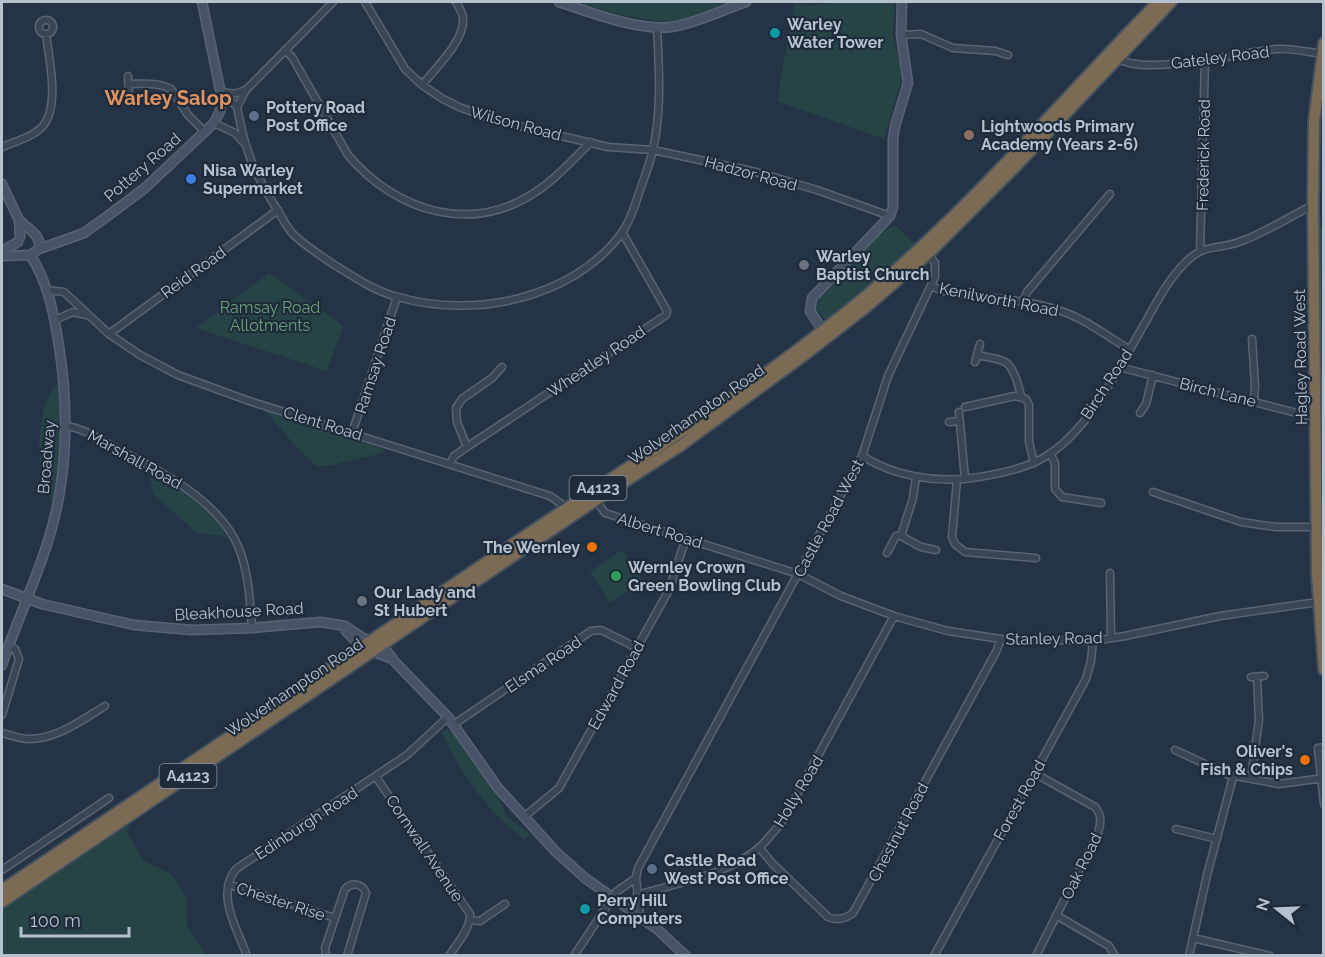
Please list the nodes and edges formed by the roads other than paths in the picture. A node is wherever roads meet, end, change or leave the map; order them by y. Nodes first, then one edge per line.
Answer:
1 (202, 2) edge
2 (333, 2) edge
3 (365, 2) edge
4 (456, 2) edge
5 (559, 2) edge
6 (746, 2) edge
7 (902, 2) edge
8 (1158, 2) edge
9 (1171, 2) edge
10 (657, 27) junction
11 (46, 34) dead end
12 (901, 35) junction
13 (1323, 49) edge
14 (285, 50) junction
15 (995, 51) junction
16 (1114, 55) junction
17 (1008, 56) dead end
18 (992, 59) dead end
19 (1205, 60) junction
20 (128, 76) dead end
21 (129, 84) junction
22 (422, 85) junction
23 (246, 90) junction
24 (222, 95) junction
25 (129, 101) dead end
26 (237, 111) junction
27 (213, 123) junction
28 (227, 128) junction
29 (205, 132) junction
30 (591, 142) junction
31 (244, 143) junction
32 (2, 147) edge
33 (608, 147) joint
34 (653, 150) junction
35 (1323, 183) edge
36 (2, 184) edge
37 (1313, 190) junction
38 (1110, 194) dead end
39 (278, 210) junction
40 (1313, 211) junction
41 (890, 216) junction
42 (19, 220) junction
43 (1323, 223) edge
44 (622, 232) junction
45 (34, 234) junction
46 (19, 239) junction
47 (63, 239) junction
48 (924, 250) junction
49 (1200, 250) junction
50 (33, 252) junction
51 (2, 253) edge
52 (932, 286) junction
53 (46, 290) junction
54 (397, 297) junction
55 (1023, 302) junction
56 (89, 316) junction
57 (55, 320) junction
58 (109, 334) junction
59 (825, 334) junction
60 (1252, 339) dead end
61 (980, 344) dead end
62 (1129, 349) junction
63 (1319, 362) edge
64 (502, 367) dead end
65 (1119, 367) junction
66 (1153, 375) junction
67 (1021, 396) junction
68 (1254, 401) junction
69 (965, 407) dead end
70 (959, 412) dead end
71 (1140, 413) dead end
72 (1316, 418) junction
73 (959, 421) junction
74 (950, 422) dead end
75 (65, 426) junction
76 (352, 433) junction
77 (467, 447) junction
78 (1050, 453) junction
79 (862, 456) junction
80 (1034, 463) junction
81 (450, 464) junction
82 (916, 477) junction
83 (965, 479) junction
84 (957, 480) junction
85 (1152, 492) dead end
86 (596, 500) junction
87 (1101, 503) dead end
88 (567, 508) junction
89 (1317, 527) junction
90 (901, 536) junction
91 (686, 538) junction
92 (936, 550) dead end
93 (887, 553) dead end
94 (1036, 558) dead end
95 (1110, 573) dead end
96 (798, 574) junction
97 (1321, 586) edge
98 (2, 588) edge
99 (27, 599) junction
100 (1318, 602) junction
101 (894, 616) junction
102 (1321, 618) edge
103 (252, 628) junction
104 (1111, 638) junction
105 (1001, 639) junction
106 (1093, 640) junction
107 (372, 646) junction
108 (637, 648) junction
109 (4, 656) edge
110 (1323, 670) edge
111 (1257, 677) dead end
112 (105, 706) dead end
113 (2, 716) edge
114 (451, 721) junction
115 (2, 733) edge
116 (1323, 747) edge
117 (1175, 750) dead end
118 (1034, 773) junction
119 (376, 777) junction
120 (1233, 777) junction
121 (1251, 778) junction
122 (1322, 778) edge
123 (95, 797) dead end
124 (109, 798) dead end
125 (100, 804) junction
126 (1323, 804) edge
127 (524, 817) junction
128 (1176, 829) dead end
129 (1217, 839) junction
130 (759, 847) junction
131 (2, 870) edge
132 (636, 878) junction
133 (228, 884) junction
134 (2, 890) edge
135 (638, 895) junction
136 (613, 896) junction
137 (2, 902) edge
138 (505, 904) dead end
139 (640, 915) junction
140 (1056, 915) junction
141 (335, 918) junction
142 (470, 920) junction
143 (1193, 938) junction
144 (247, 956) edge
145 (326, 956) edge
146 (347, 956) edge
147 (449, 956) edge
148 (574, 956) edge
149 (686, 956) edge
150 (934, 956) edge
151 (1036, 956) edge
152 (1115, 956) edge
153 (1189, 956) edge
154 (1270, 956) edge

1 - 24 street
2 - 14 street
3 - 22 street, Wilson Road
4 - 22 street
5 - 10 street
6 - 10 street
7 - 12 street
8 - 16 highway, Wolverhampton Road / A4123
9 - 16 highway, Wolverhampton Road / A4123
10 - 34 street
11 - 32 street
12 - 15 street
12 - 41 street
13 - 19 street, Gateley Road
13 - 37 highway, Hagley Road West
14 - 23 street
14 - 30 street
15 - 17 street
15 - 18 street
16 - 19 street, Gateley Road
16 - 48 highway, Wolverhampton Road / A4123
19 - 49 street, Frederick Road
20 - 21 street
21 - 25 street
21 - 29 street
22 - 30 street, Wilson Road
23 - 24 street
23 - 26 street
24 - 26 street
24 - 27 street, Pottery Road
26 - 28 street
26 - 31 street
27 - 28 street
27 - 29 street, Pottery Road
28 - 31 street
29 - 47 street, Pottery Road
30 - 33 street, Wilson Road
31 - 39 street
33 - 34 street, Hadzor Road
34 - 41 street, Hadzor Road
34 - 44 street
35 - 37 highway
36 - 42 street
37 - 40 highway, Hagley Road West
38 - 55 street
39 - 54 street
39 - 58 street, Reid Road
40 - 43 highway
40 - 49 street
40 - 63 highway, Hagley Road West
41 - 59 street
42 - 45 street
42 - 46 street
44 - 54 street
44 - 77 street, Wheatley Road
45 - 46 street, Pottery Road
45 - 47 street, Pottery Road
45 - 50 street, Broadway
46 - 50 street
46 - 51 street, Pottery Road
47 - 50 street, Pottery Road
48 - 52 street, Castle Road West
48 - 59 highway, Wolverhampton Road / A4123
49 - 62 street, Birch Road
50 - 51 street, Pottery Road
50 - 53 street, Broadway
52 - 55 street, Kenilworth Road
52 - 79 street, Castle Road West
53 - 56 street, Clent Road
53 - 57 street, Broadway
54 - 76 street, Ramsay Road
55 - 62 street, Kenilworth Road
56 - 57 street
56 - 58 street, Clent Road
57 - 75 street, Broadway
58 - 76 street, Clent Road
59 - 86 highway, Wolverhampton Road / A4123
59 - 88 highway, Wolverhampton Road / A4123
60 - 68 street
61 - 67 street
62 - 65 street, Birch Road
63 - 72 highway, Hagley Road West
64 - 77 street
65 - 66 street, Birch Lane
65 - 78 street, Birch Road
66 - 68 street, Birch Lane
66 - 71 street
67 - 69 street
67 - 80 street
68 - 72 street, Birch Lane
70 - 73 street
72 - 89 highway, Hagley Road West
73 - 74 street
73 - 83 street
75 - 99 street, Broadway
75 - 103 street, Marshall Road
76 - 81 street, Clent Road
77 - 81 street, Wheatley Road
78 - 80 street, Birch Road
78 - 87 street
79 - 82 street, Birch Road
79 - 96 street, Castle Road West
80 - 83 street, Birch Road
81 - 88 street, Clent Road
82 - 84 street, Birch Road
82 - 90 street
83 - 84 street, Birch Road
84 - 94 street
85 - 89 street
86 - 88 highway
86 - 91 street, Albert Road
86 - 107 highway, Wolverhampton Road / A4123
88 - 107 highway, Wolverhampton Road / A4123
89 - 97 highway, Hagley Road West
90 - 92 street
90 - 93 street
91 - 96 street, Albert Road
91 - 108 street, Edward Road
95 - 104 street
96 - 101 street, Stanley Road
96 - 132 street, Castle Road West
97 - 100 highway, Hagley Road West
98 - 99 street, Bleakhouse Road
99 - 103 street, Bleakhouse Road
99 - 109 street, Broadway
100 - 102 highway, Hagley Road West
100 - 104 street, Stanley Road
101 - 105 street, Stanley Road
101 - 130 street, Holly Road
102 - 110 highway, Hagley Road West
103 - 107 street, Bleakhouse Road
104 - 106 street, Stanley Road
105 - 106 street, Stanley Road
105 - 130 street, Chestnut Road
106 - 118 street, Forest Road
107 - 114 street, Bleakhouse Road
107 - 134 highway, Wolverhampton Road / A4123
107 - 137 highway, Wolverhampton Road / A4123
108 - 114 street, Elsma Road
108 - 127 street, Edward Road
109 - 113 street, Broadway
111 - 121 street
112 - 115 street
114 - 119 street, Edinburgh Road
114 - 127 street, Bleakhouse Road
116 - 122 street
117 - 120 street
118 - 140 street, Oak Road
118 - 150 street, Forest Road
119 - 133 street, Edinburgh Road
119 - 142 street, Cornwall Avenue
120 - 121 street
120 - 129 street
121 - 122 street
122 - 126 street
123 - 125 street
124 - 125 street
125 - 131 street
127 - 136 street, Bleakhouse Road
128 - 129 street
129 - 143 street
130 - 135 street, Holly Road
132 - 135 street, Castle Road West
132 - 136 street
133 - 141 street, Chester Rise
133 - 144 street
135 - 139 street, Castle Road West
136 - 139 street, Bleakhouse Road
136 - 148 street
138 - 142 street, Cornwall Avenue
139 - 149 street, Bleakhouse Road
140 - 151 street, Oak Road
140 - 152 street
141 - 145 street, Chester Rise
141 - 146 street, Chester Rise
142 - 147 street, Cornwall Avenue
143 - 153 street
143 - 154 street

